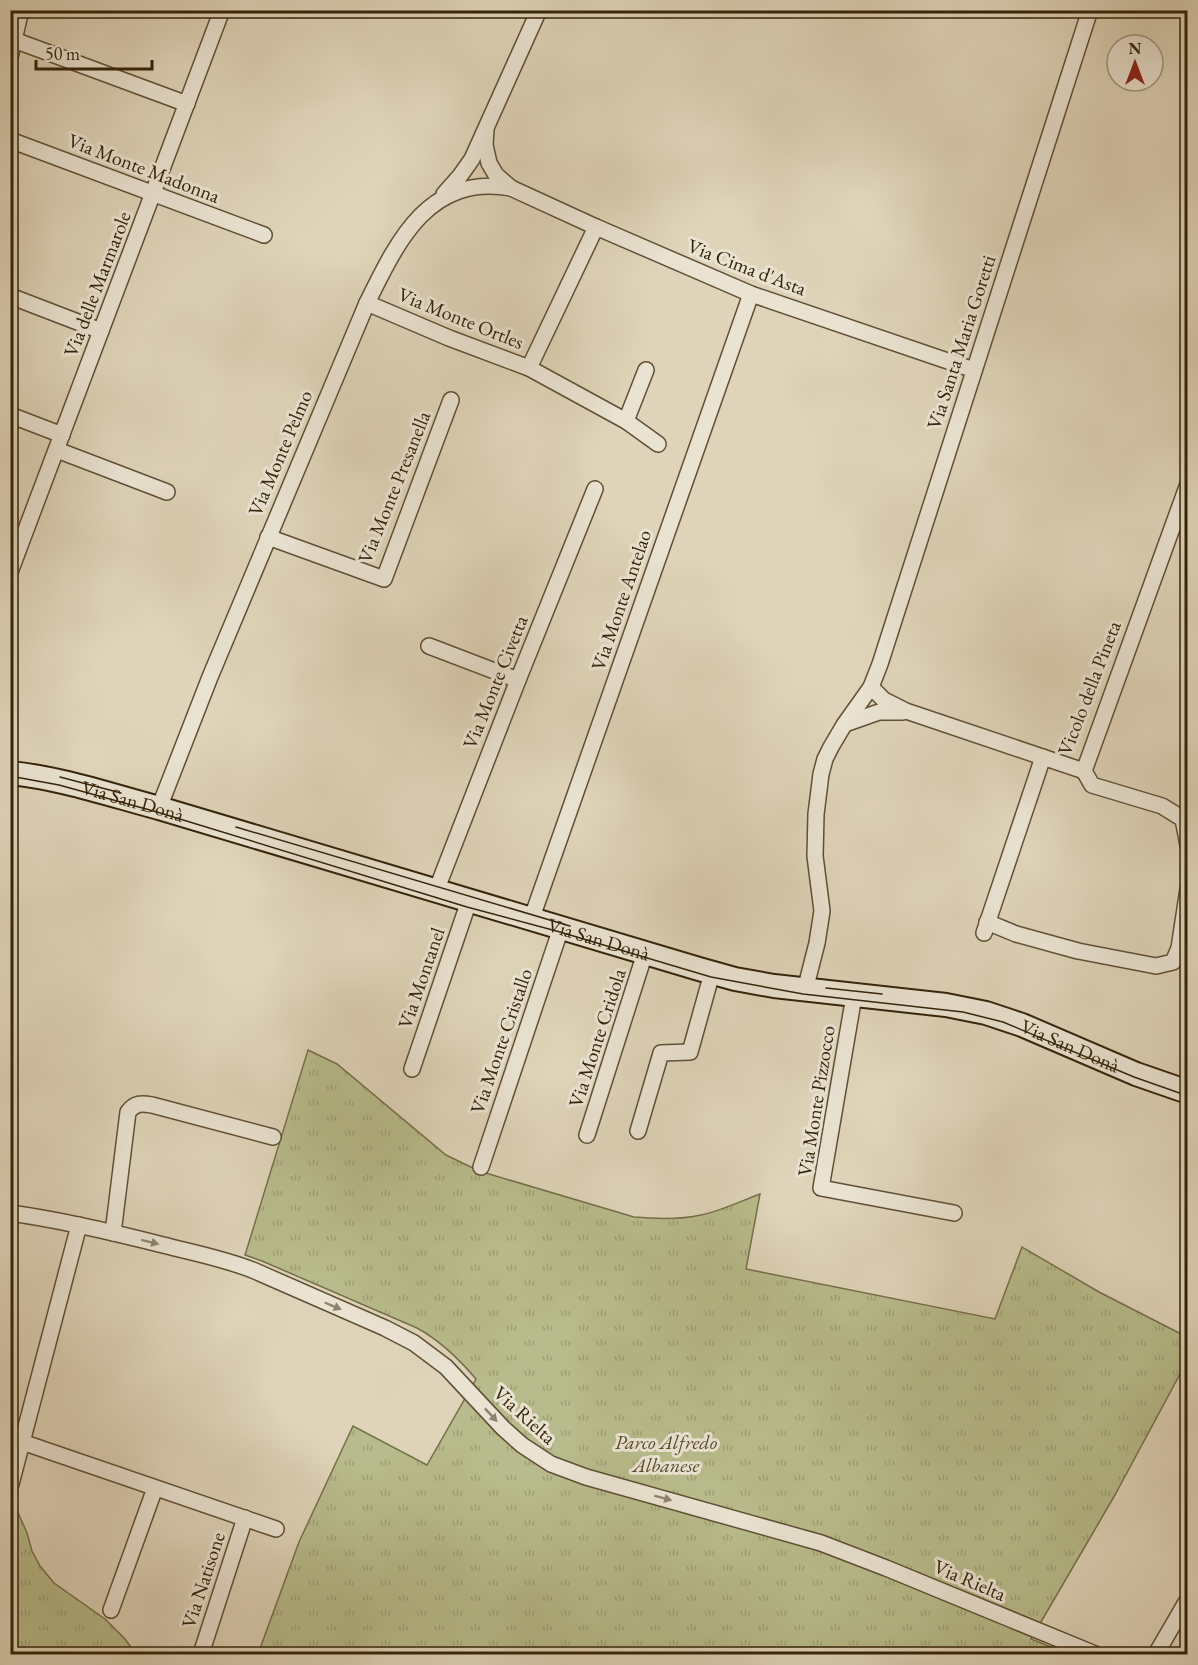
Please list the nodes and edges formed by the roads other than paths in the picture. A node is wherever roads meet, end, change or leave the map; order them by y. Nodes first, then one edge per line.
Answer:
1 (21, 10) edge
2 (222, 10) edge
3 (539, 10) edge
4 (1090, 10) edge
5 (14, 40) junction
6 (10, 57) edge
7 (187, 104) junction
8 (486, 129) junction
9 (10, 140) edge
10 (511, 188) junction
11 (153, 194) junction
12 (437, 201) junction
13 (596, 227) junction
14 (264, 235) dead end
15 (751, 294) junction
16 (10, 296) edge
17 (367, 303) junction
18 (102, 331) junction
19 (529, 368) junction
20 (974, 369) junction
21 (646, 370) dead end
22 (451, 400) dead end
23 (10, 415) edge
24 (626, 421) junction
25 (62, 435) junction
26 (658, 444) dead end
27 (57, 450) junction
28 (1188, 484) edge
29 (595, 489) dead end
30 (167, 492) dead end
31 (1184, 503) edge
32 (17, 532) edge
33 (268, 537) junction
34 (10, 572) edge
35 (429, 646) dead end
36 (518, 680) junction
37 (871, 687) junction
38 (906, 711) junction
39 (843, 725) junction
40 (1042, 757) junction
41 (1084, 771) junction
42 (10, 773) edge
43 (159, 808) junction
44 (1188, 845) edge
45 (1188, 889) edge
46 (436, 891) junction
47 (469, 901) junction
48 (531, 920) junction
49 (561, 928) junction
50 (645, 953) junction
51 (712, 973) junction
52 (805, 990) junction
53 (854, 996) junction
54 (412, 1069) dead end
55 (1188, 1092) edge
56 (638, 1131) dead end
57 (587, 1135) dead end
58 (273, 1137) dead end
59 (481, 1167) dead end
60 (10, 1212) edge
61 (954, 1214) dead end
62 (79, 1225) junction
63 (113, 1233) junction
64 (22, 1442) junction
65 (10, 1484) edge
66 (155, 1488) junction
67 (245, 1518) junction
68 (276, 1529) dead end
69 (1186, 1605) edge
70 (111, 1610) dead end
71 (201, 1654) edge
72 (1095, 1654) edge
73 (1156, 1654) edge

1 - 5 street
2 - 7 street, Via delle Marmarole
3 - 8 street
4 - 20 street, Via Santa Maria Goretti
5 - 6 street
5 - 7 street
7 - 11 street, Via delle Marmarole
8 - 10 street
8 - 12 street
9 - 11 street, Via Monte Madonna
10 - 12 street, Via Monte Pelmo
10 - 13 street, Via Cima d'Asta
11 - 14 street, Via Monte Madonna
11 - 18 street, Via delle Marmarole
12 - 17 street, Via Monte Pelmo
13 - 15 street, Via Cima d'Asta
13 - 19 street, Via Monte Ortles
15 - 20 street, Via Cima d'Asta
15 - 48 street, Via Monte Antelao
16 - 18 street
17 - 19 street, Via Monte Ortles
17 - 33 street, Via Monte Pelmo
18 - 25 street, Via delle Marmarole
19 - 24 street
20 - 37 street, Via Santa Maria Goretti
21 - 24 street
22 - 33 street, Via Monte Presanella
23 - 25 street
24 - 26 street
25 - 27 street, Via delle Marmarole
27 - 30 street
27 - 32 street, Via delle Marmarole
28 - 31 street, Vicolo della Pineta
29 - 36 street, Via Monte Civetta
31 - 41 street, Vicolo della Pineta
32 - 34 street, Via delle Marmarole
33 - 43 street, Via Monte Pelmo
35 - 36 street
36 - 46 street, Via Monte Civetta
37 - 38 street, Vicolo della Pineta
37 - 39 street
38 - 39 street, Vicolo della Pineta
38 - 40 street, Vicolo della Pineta
39 - 52 street
40 - 41 street, Vicolo della Pineta
40 - 45 street
41 - 44 street
42 - 43 street, Via San Donà
43 - 46 street, Via San Donà
46 - 47 street, Via San Donà
47 - 48 street, Via San Donà
47 - 54 street, Via Montanel
48 - 49 street, Via San Donà
49 - 50 street, Via San Donà
49 - 59 street, Via Monte Cristallo
50 - 51 street, Via San Donà
50 - 57 street, Via Monte Cridola
51 - 52 street, Via San Donà
51 - 56 street
52 - 53 street, Via San Donà
53 - 55 street, Via San Donà
53 - 61 street, Via Monte Pizzocco
58 - 63 street
60 - 62 street, Via Rielta
62 - 63 street, Via Rielta
62 - 64 street
63 -> 72 street, Via Rielta
64 - 65 street
64 - 66 street, Via Natisone
66 - 67 street, Via Natisone
66 - 70 street
67 - 68 street, Via Natisone
67 - 71 street, Via Natisone
69 - 73 street

